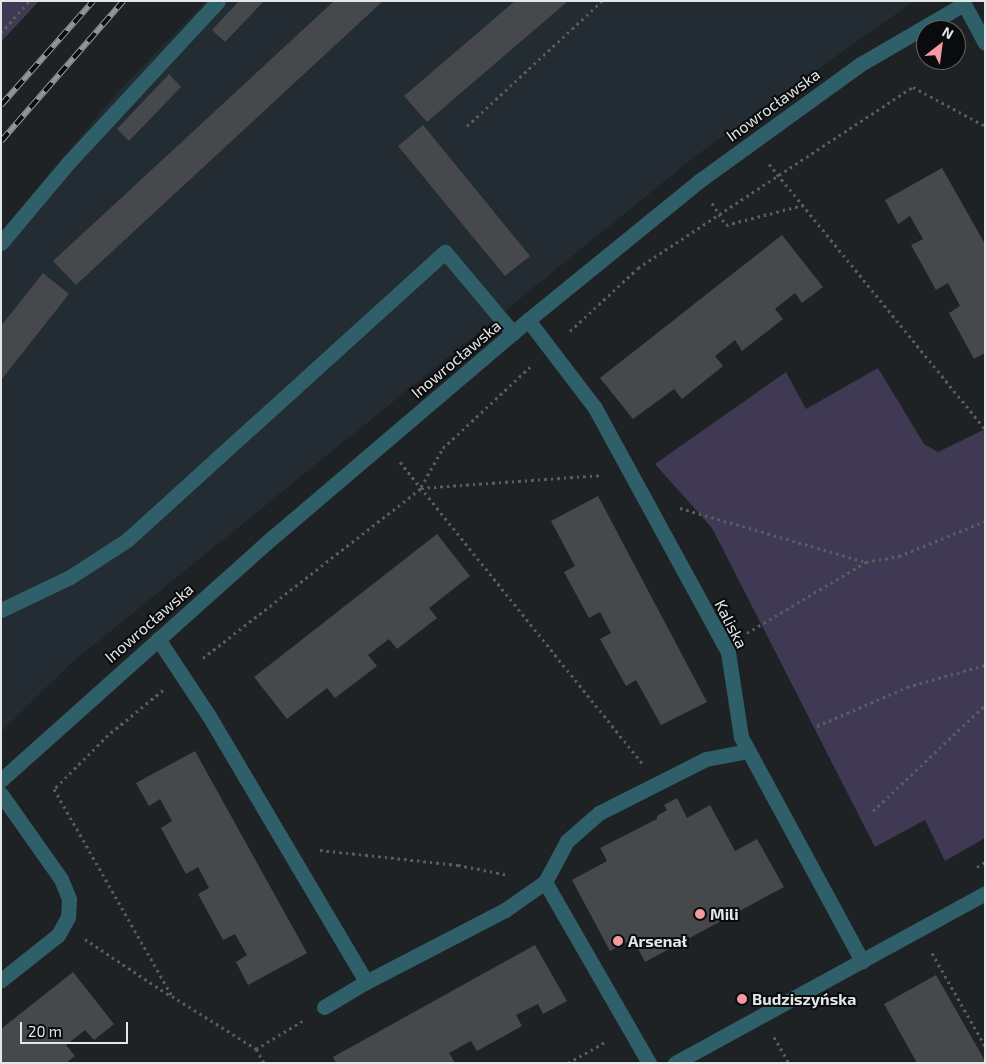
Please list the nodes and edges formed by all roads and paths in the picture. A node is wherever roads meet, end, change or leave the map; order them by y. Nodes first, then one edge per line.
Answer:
1 (29, 1) edge
2 (218, 1) edge
3 (602, 1) edge
4 (963, 3) edge
5 (1, 33) edge
6 (985, 43) edge
7 (467, 126) dead end
8 (985, 126) edge
9 (751, 142) junction
10 (778, 175) junction
11 (698, 181) junction
12 (803, 205) junction
13 (719, 214) junction
14 (1, 242) edge
15 (528, 320) junction
16 (513, 333) junction
17 (550, 349) junction
18 (985, 429) edge
19 (384, 442) junction
20 (631, 473) junction
21 (421, 488) junction
22 (644, 497) junction
23 (985, 521) edge
24 (866, 562) junction
25 (1, 610) edge
26 (158, 639) junction
27 (724, 646) junction
28 (985, 665) edge
29 (182, 675) junction
30 (985, 705) edge
31 (817, 726) dead end
32 (748, 751) junction
33 (1, 780) edge
34 (658, 783) junction
35 (1, 794) edge
36 (873, 811) dead end
37 (284, 846) junction
38 (546, 882) junction
39 (985, 893) edge
40 (64, 924) junction
41 (930, 948) dead end
42 (862, 961) junction
43 (1, 980) edge
44 (366, 982) junction
45 (172, 996) junction
46 (324, 1007) joint
47 (630, 1029) junction
48 (772, 1034) dead end
49 (985, 1046) edge
50 (256, 1049) junction
51 (264, 1063) edge
52 (568, 1063) edge
53 (649, 1063) edge
54 (675, 1063) edge
55 (789, 1063) edge

1 - 5 path
2 - 14 street
3 - 7 path
4 - 6 street
4 - 9 street, Inowrocławska
8 - 10 path
9 - 10 path
9 - 11 street, Inowrocławska
10 - 12 path
10 - 13 path
11 - 13 path
11 - 15 street, Inowrocławska
12 - 13 path
12 - 18 path
13 - 17 path
15 - 16 street, Inowrocławska
15 - 17 street, Kaliska
16 - 19 street, Inowrocławska
16 - 25 street
17 - 20 street, Kaliska
17 - 21 path
19 - 21 path
19 - 26 street, Inowrocławska
20 - 21 path
20 - 22 street, Kaliska
21 - 29 path
21 - 34 path
22 - 24 path
22 - 27 street, Kaliska
23 - 24 path
24 - 27 path
26 - 29 street
26 - 33 street, Inowrocławska
27 - 32 street, Kaliska
28 - 31 path
29 - 37 street
29 - 45 path
30 - 36 path
32 - 34 street
32 - 42 street, Kaliska
34 - 38 street
35 - 40 street
37 - 38 path
37 - 44 street
38 - 44 street
38 - 47 street
39 - 42 street
40 - 43 street
40 - 45 path
41 - 49 path
42 - 54 street
44 - 46 street
45 - 50 path
46 - 50 path
47 - 52 path
47 - 53 street
48 - 55 path
50 - 51 path

